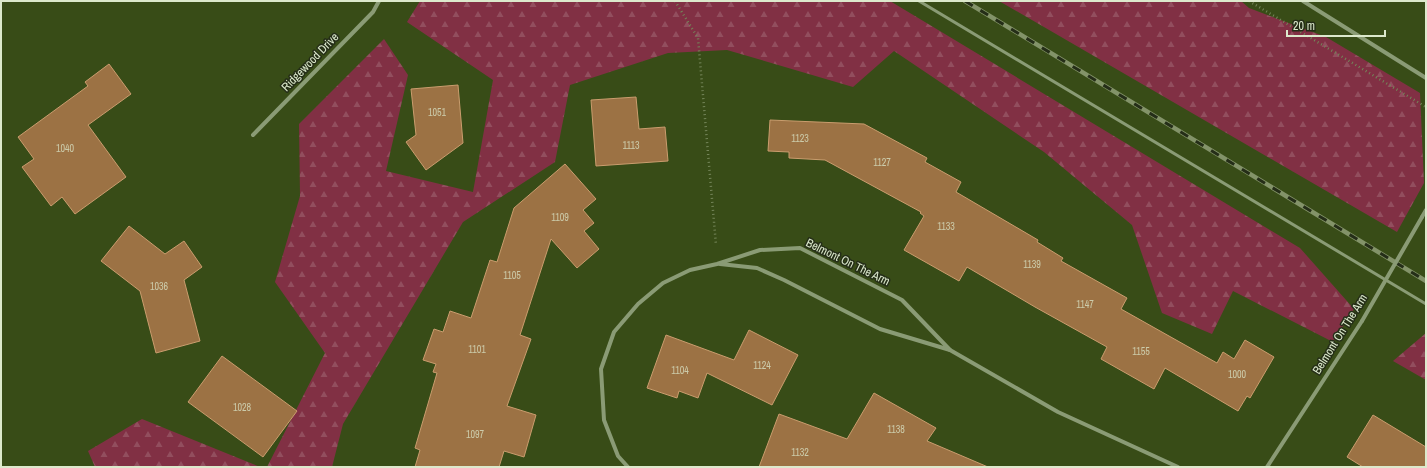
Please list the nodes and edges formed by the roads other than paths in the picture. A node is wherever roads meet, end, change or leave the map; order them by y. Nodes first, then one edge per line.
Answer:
1 (379, 1) edge
2 (920, 1) edge
3 (1303, 1) edge
4 (1426, 78) edge
5 (253, 135) dead end
6 (1426, 210) edge
7 (718, 264) junction
8 (1426, 304) edge
9 (950, 350) junction
10 (628, 467) edge
11 (1178, 467) edge
12 (1267, 467) edge

1 - 5 street, Ridgewood Drive
2 - 8 lane
3 - 4 street
6 - 12 street, Belmont On The Arm, bridge
7 - 9 street, Belmont On The Arm
7 - 9 street, Belmont On The Arm
7 - 10 street, Belmont On The Arm
9 - 11 street, Belmont On The Arm

